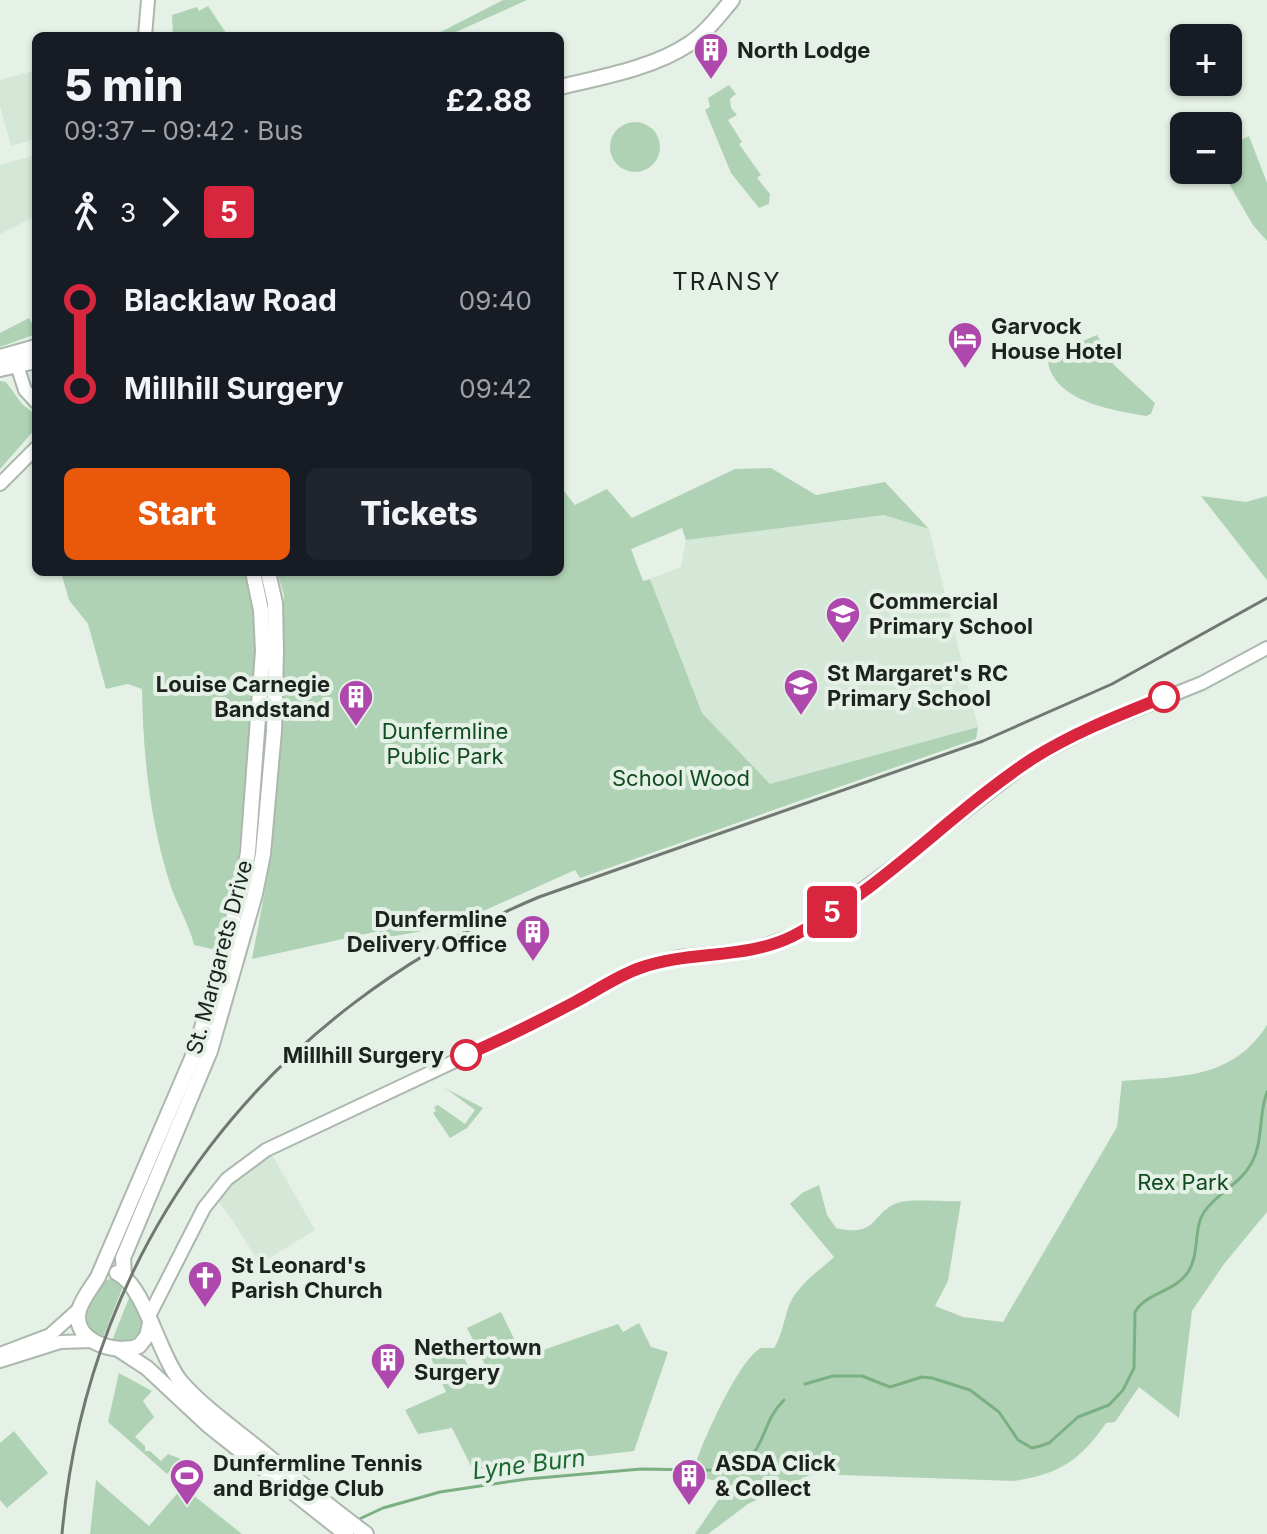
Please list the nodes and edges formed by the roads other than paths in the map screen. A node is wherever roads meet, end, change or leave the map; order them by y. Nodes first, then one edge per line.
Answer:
1 (148, 0) edge
2 (732, 0) edge
3 (145, 32) edge
4 (564, 86) edge
5 (32, 349) edge
6 (10, 358) edge
7 (32, 361) edge
8 (0, 369) edge
9 (32, 398) edge
10 (32, 452) edge
11 (0, 484) edge
12 (254, 576) edge
13 (269, 576) edge
14 (1267, 648) edge
15 (266, 735) junction
16 (263, 762) junction
17 (98, 1277) junction
18 (165, 1281) junction
19 (128, 1282) junction
20 (79, 1309) junction
21 (149, 1320) junction
22 (93, 1341) junction
23 (117, 1349) junction
24 (0, 1354) edge
25 (0, 1361) edge
26 (351, 1529) edge

1 - 3 street
2 - 4 main road
5 - 6 main road
6 - 7 main road
6 - 8 main road
6 - 9 street
10 - 11 street
12 - 15 main road, St. Margarets Drive
13 - 15 main road, St. Margarets Drive
14 - 18 street
15 - 16 main road, St. Margarets Drive
16 - 17 main road, St. Margarets Drive
16 - 19 main road, St. Margarets Drive
17 - 19 main road
17 - 20 main road
18 - 19 street
18 - 21 street
19 - 21 main road
20 - 22 main road
20 - 24 street
21 - 23 main road
21 - 26 main road
22 - 23 main road
22 - 25 street
23 - 26 main road

